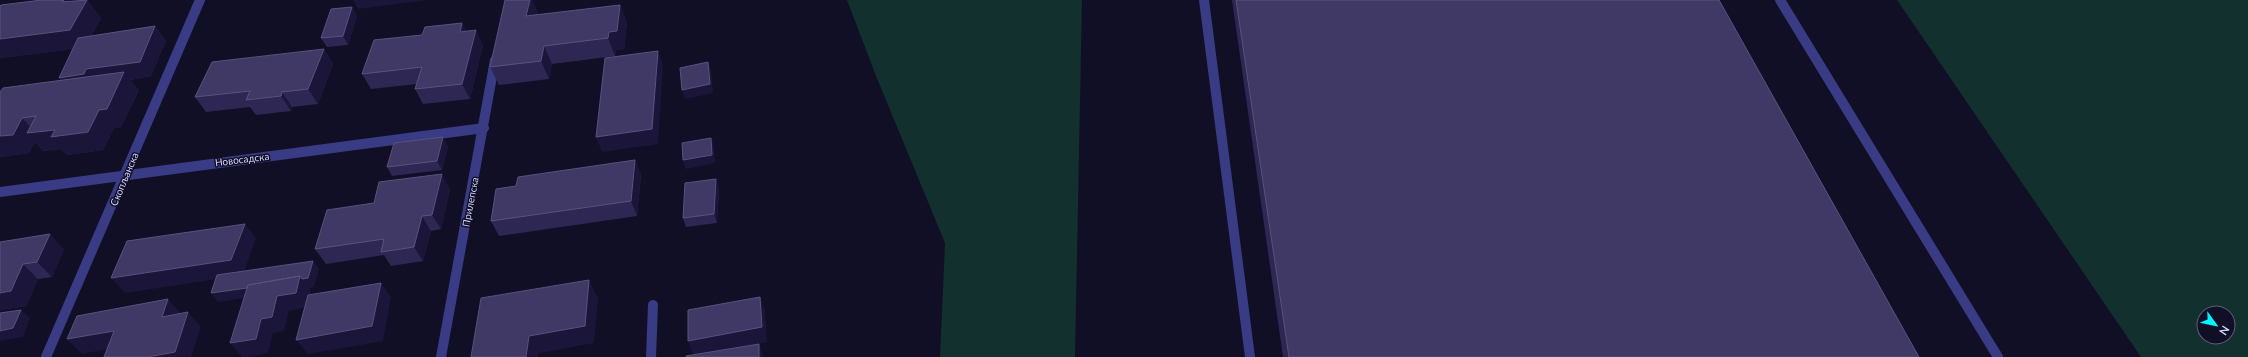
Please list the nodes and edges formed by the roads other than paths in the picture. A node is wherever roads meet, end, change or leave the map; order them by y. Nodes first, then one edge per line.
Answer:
1 (200, 0) edge
2 (1204, 0) edge
3 (1780, 0) edge
4 (498, 46) edge
5 (484, 128) junction
6 (127, 172) junction
7 (0, 192) edge
8 (653, 305) dead end
9 (46, 357) edge
10 (441, 357) edge
11 (651, 357) edge
12 (1250, 357) edge
13 (1998, 357) edge

1 - 6 street, Скопљанска
2 - 12 street
3 - 13 street
4 - 5 street, Прилепска
5 - 6 street, Новосадска
5 - 10 street, Прилепска
6 - 7 street, Новосадска
6 - 9 street, Скопљанска
8 - 11 street

